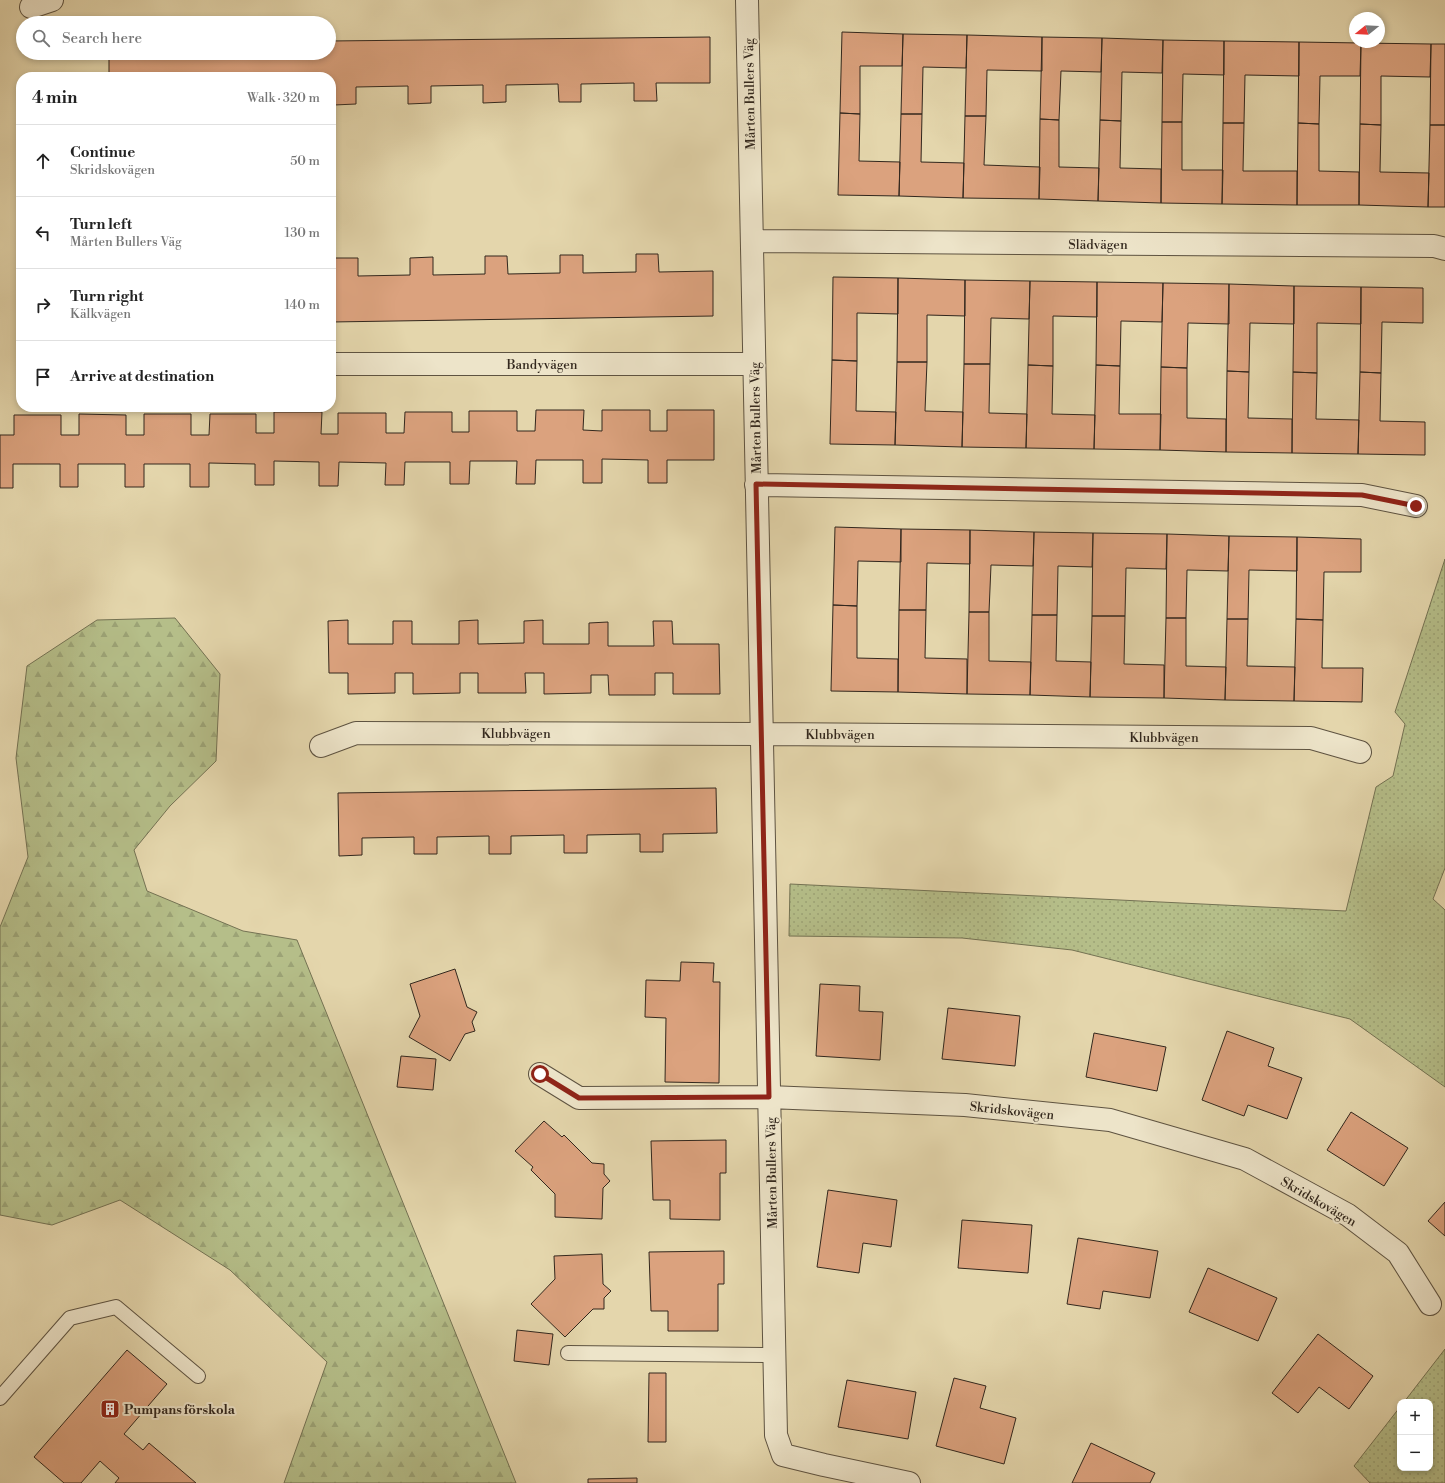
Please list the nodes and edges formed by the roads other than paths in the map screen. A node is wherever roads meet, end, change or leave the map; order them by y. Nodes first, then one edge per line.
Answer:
1 (52, 0) edge
2 (747, 0) edge
3 (31, 7) dead end
4 (752, 241) junction
5 (1445, 249) edge
6 (336, 364) edge
7 (754, 364) junction
8 (756, 484) junction
9 (1416, 506) dead end
10 (762, 734) junction
11 (321, 746) dead end
12 (1360, 752) dead end
13 (540, 1074) dead end
14 (769, 1097) junction
15 (1430, 1304) dead end
16 (568, 1353) dead end
17 (774, 1355) junction
18 (198, 1376) dead end
19 (0, 1398) edge
20 (909, 1483) edge

1 - 3 street
2 - 4 street, Mårten Bullers Väg
4 - 5 street, Slädvägen
4 - 7 street, Mårten Bullers Väg
6 - 7 street, Bandyvägen
7 - 8 street, Mårten Bullers Väg
8 - 9 street
8 - 10 street, Mårten Bullers Väg
10 - 11 street, Klubbvägen
10 - 12 street, Klubbvägen
10 - 14 street, Mårten Bullers Väg
13 - 14 street, Skridskovägen
14 - 15 street, Skridskovägen
14 - 17 street, Mårten Bullers Väg
16 - 17 lane
17 - 20 street, Mårten Bullers Väg
18 - 19 lane

